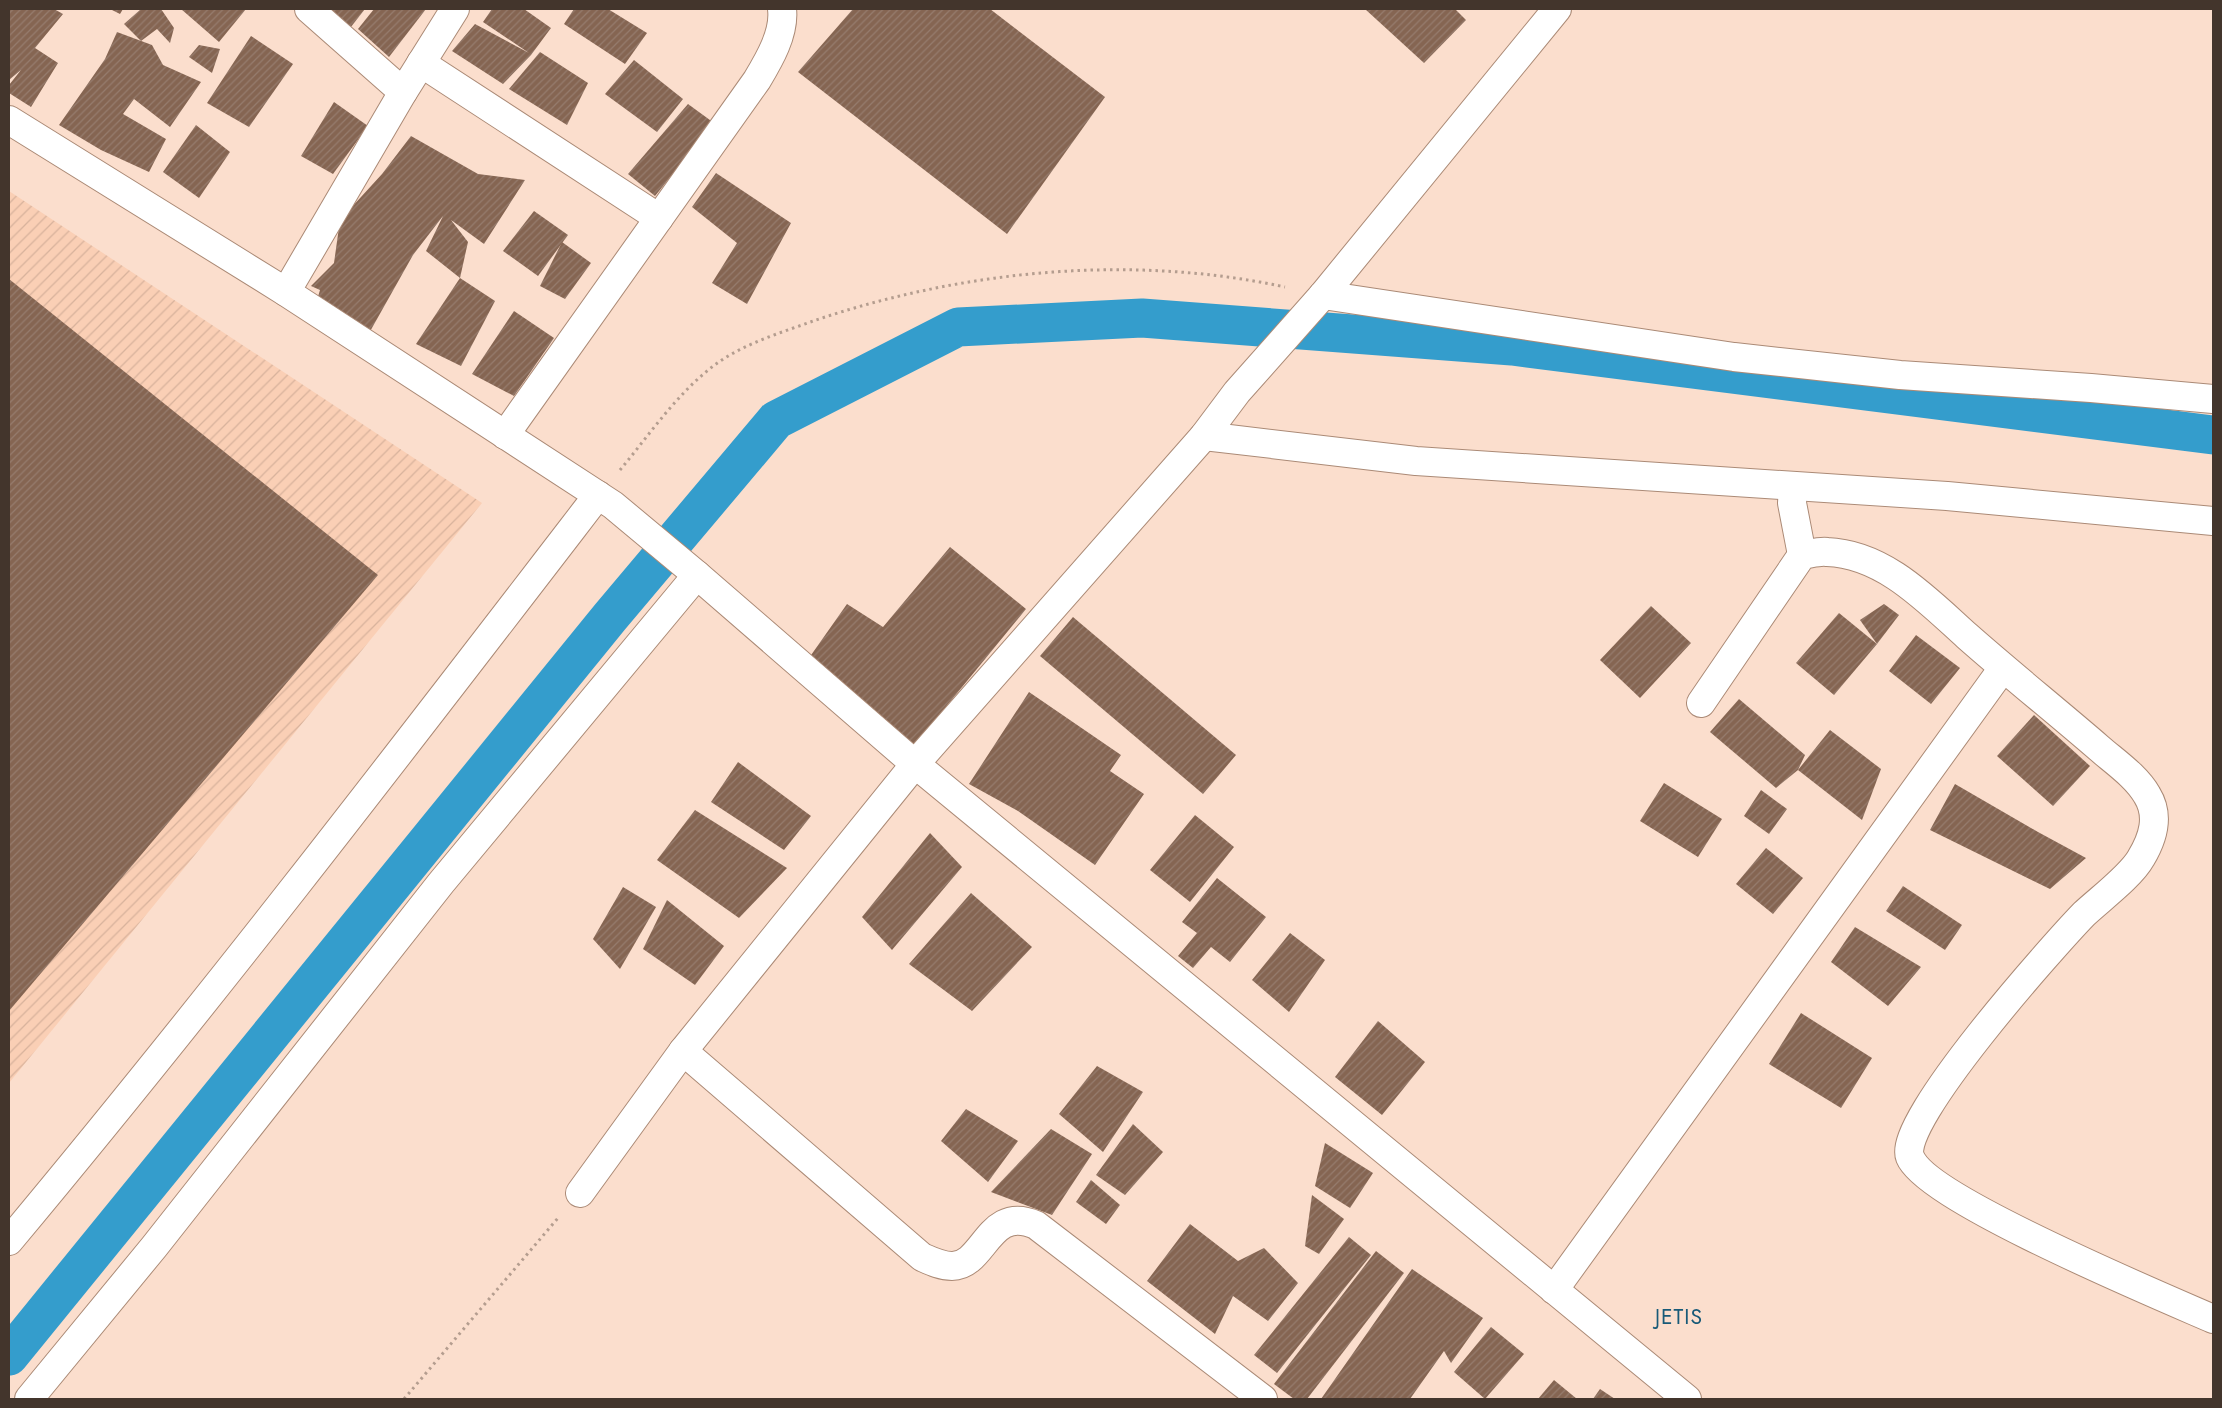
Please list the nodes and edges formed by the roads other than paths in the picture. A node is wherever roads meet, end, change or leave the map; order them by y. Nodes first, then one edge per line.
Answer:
1 (309, 9) edge
2 (455, 9) edge
3 (782, 9) edge
4 (1557, 9) edge
5 (420, 63) junction
6 (403, 92) junction
7 (9, 120) edge
8 (659, 218) junction
9 (286, 292) junction
10 (1323, 295) junction
11 (2213, 399) edge
12 (505, 435) junction
13 (1204, 436) junction
14 (1793, 486) junction
15 (606, 500) junction
16 (2213, 520) edge
17 (1802, 555) junction
18 (692, 571) junction
19 (2003, 668) junction
20 (1701, 703) dead end
21 (915, 764) junction
22 (684, 1051) junction
23 (580, 1193) road end
24 (9, 1241) edge
25 (1554, 1290) junction
26 (2213, 1319) edge
27 (29, 1399) edge
28 (1264, 1399) edge
29 (1688, 1399) edge

1 - 6 street
2 - 5 street
3 - 8 street
4 - 10 street
5 - 6 street
5 - 8 street
6 - 9 street
7 - 9 street
8 - 12 street
9 - 12 street
10 - 11 street
10 - 13 street
12 - 15 street
13 - 14 street
13 - 21 street
14 - 16 street
14 - 17 street
15 - 18 street
15 - 24 street
17 - 19 street
17 - 20 street
18 - 21 street
18 - 27 street
19 - 25 street
19 - 26 street
21 - 22 street
21 - 25 street
22 - 23 street
22 - 28 street
25 - 29 street

